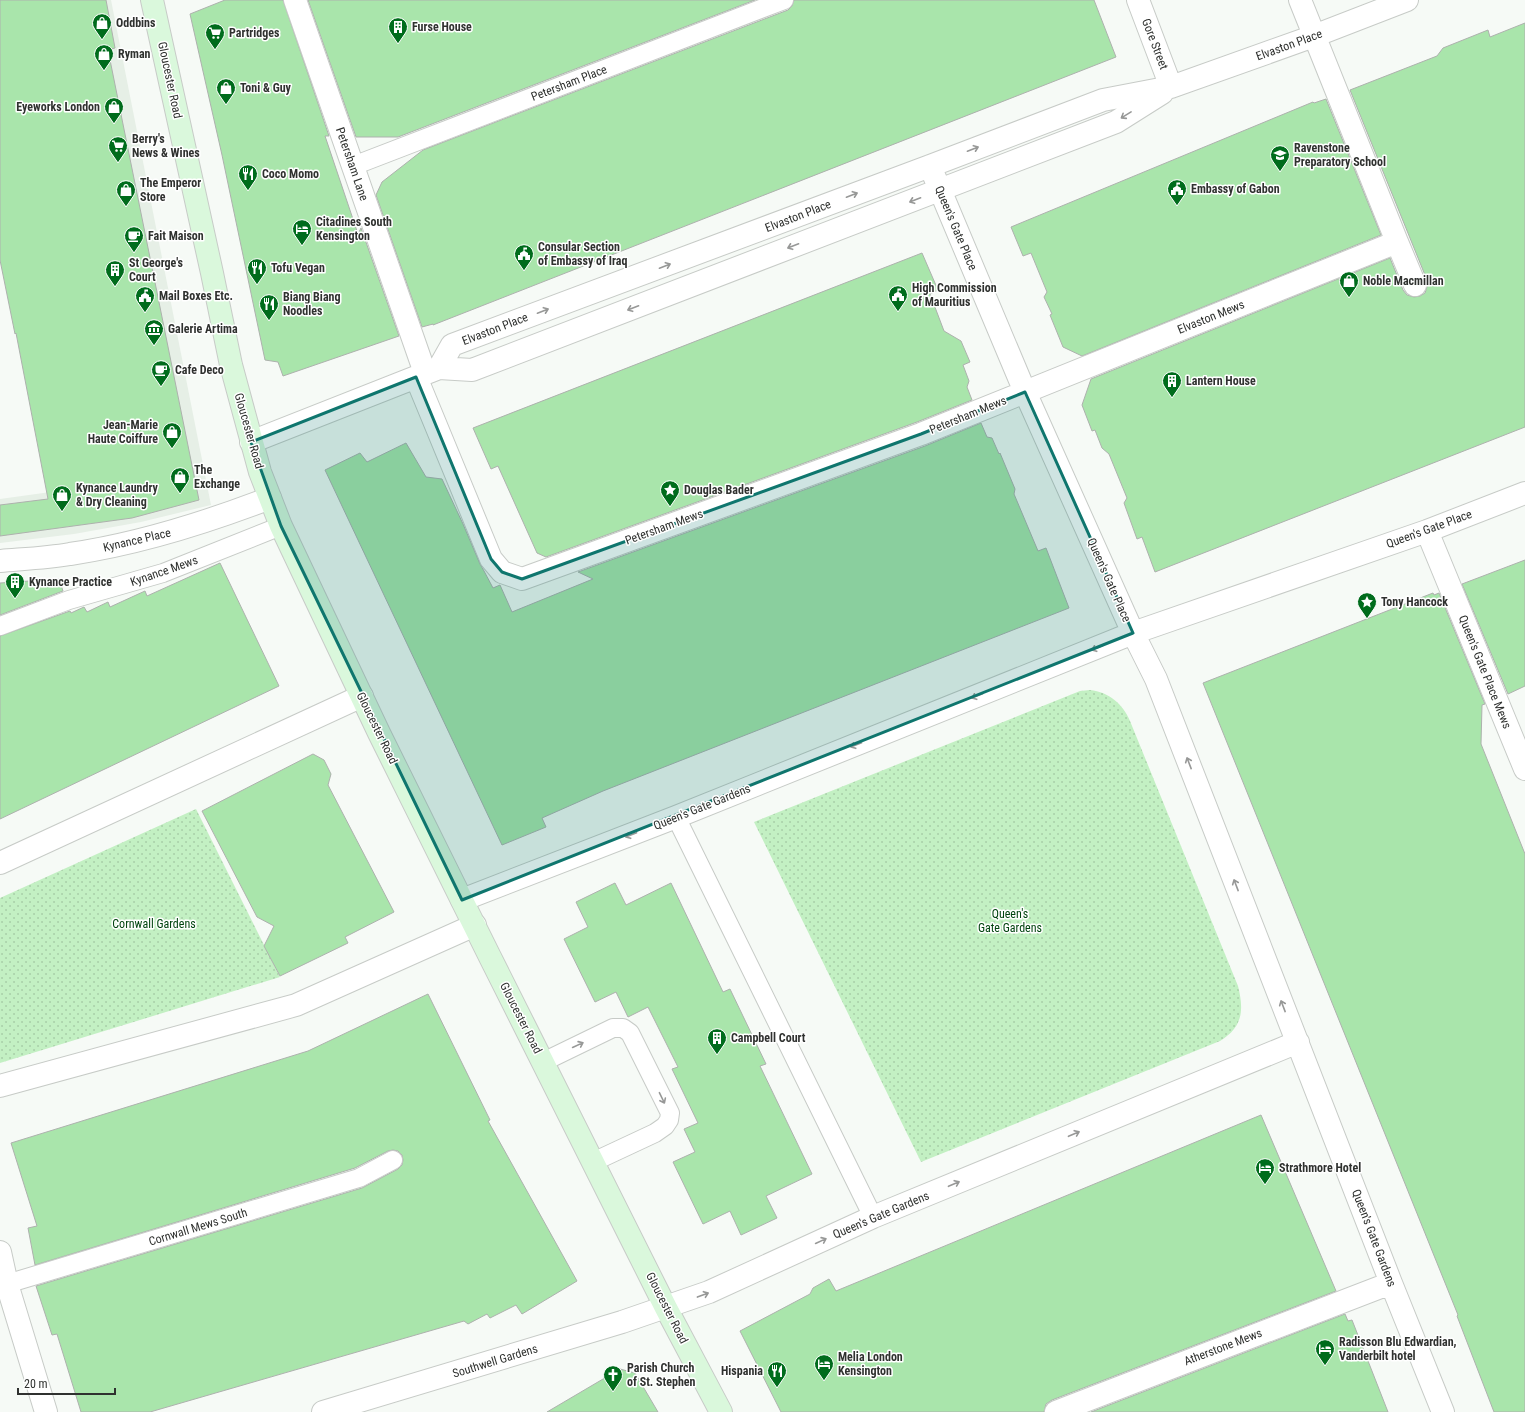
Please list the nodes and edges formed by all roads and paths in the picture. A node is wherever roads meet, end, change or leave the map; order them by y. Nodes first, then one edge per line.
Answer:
1 (152, 0) edge
2 (295, 0) edge
3 (784, 0) edge
4 (1138, 0) edge
5 (1300, 0) edge
6 (1406, 0) edge
7 (1314, 36) junction
8 (1171, 87) junction
9 (353, 166) junction
10 (930, 166) junction
11 (940, 190) junction
12 (1397, 242) junction
13 (1415, 285) dead end
14 (427, 372) junction
15 (1025, 392) junction
16 (251, 442) junction
17 (1525, 493) edge
18 (270, 498) junction
19 (281, 526) junction
20 (1427, 531) junction
21 (0, 561) edge
22 (0, 626) edge
23 (1133, 633) junction
24 (362, 696) junction
25 (1525, 769) edge
26 (676, 817) junction
27 (0, 863) edge
28 (462, 900) junction
29 (475, 925) junction
30 (1298, 1042) junction
31 (543, 1062) junction
32 (0, 1086) edge
33 (393, 1160) dead end
34 (593, 1162) junction
35 (873, 1217) junction
36 (0, 1252) edge
37 (1391, 1283) junction
38 (3, 1285) edge
39 (666, 1308) junction
40 (46, 1412) edge
41 (323, 1412) edge
42 (721, 1412) edge
43 (1056, 1412) edge
44 (1443, 1412) edge

1 - 16 main road, Gloucester Road
2 - 9 street, Petersham Lane
3 - 9 lane, Petersham Place
4 - 8 street, Gore Street
5 - 7 street
6 - 7 street, Elvaston Place
7 - 8 street, Elvaston Place
7 - 12 street
10 -> 8 street, Elvaston Place
8 -> 11 street, Elvaston Place
9 - 14 street, Petersham Lane
10 - 11 street, Queen's Gate Place
14 -> 10 street, Elvaston Place
11 -> 14 street, Elvaston Place
11 - 15 street, Queen's Gate Place
12 - 13 street
12 - 15 street, Elvaston Mews
14 - 15 street, Petersham Mews
14 - 16 street, Elvaston Place
15 - 23 street, Queen's Gate Place
16 - 18 main road, Gloucester Road
17 - 20 street, Queen's Gate Place
18 - 19 main road, Gloucester Road
18 - 21 street, Kynance Place
19 - 22 lane, Kynance Mews
19 - 24 main road, Gloucester Road
20 - 23 street, Queen's Gate Place
20 - 25 street, Queen's Gate Place Mews
23 -> 26 street, Queen's Gate Gardens
30 -> 23 street, Queen's Gate Gardens
24 - 27 street
24 - 28 main road, Gloucester Road
26 -> 28 street, Queen's Gate Gardens
26 - 35 lane
28 - 29 main road, Gloucester Road
29 - 31 main road, Gloucester Road
29 - 32 street
35 -> 30 street, Queen's Gate Gardens
30 - 37 street, Queen's Gate Gardens
31 - 34 main road, Gloucester Road
31 -> 34 lane
33 - 38 lane, Cornwall Mews South
34 - 39 main road, Gloucester Road
39 -> 35 street, Queen's Gate Gardens
36 - 38 street
37 - 43 street, Atherstone Mews
37 - 44 street, Queen's Gate Gardens
38 - 40 street
39 - 41 street, Southwell Gardens
39 - 42 main road, Gloucester Road

